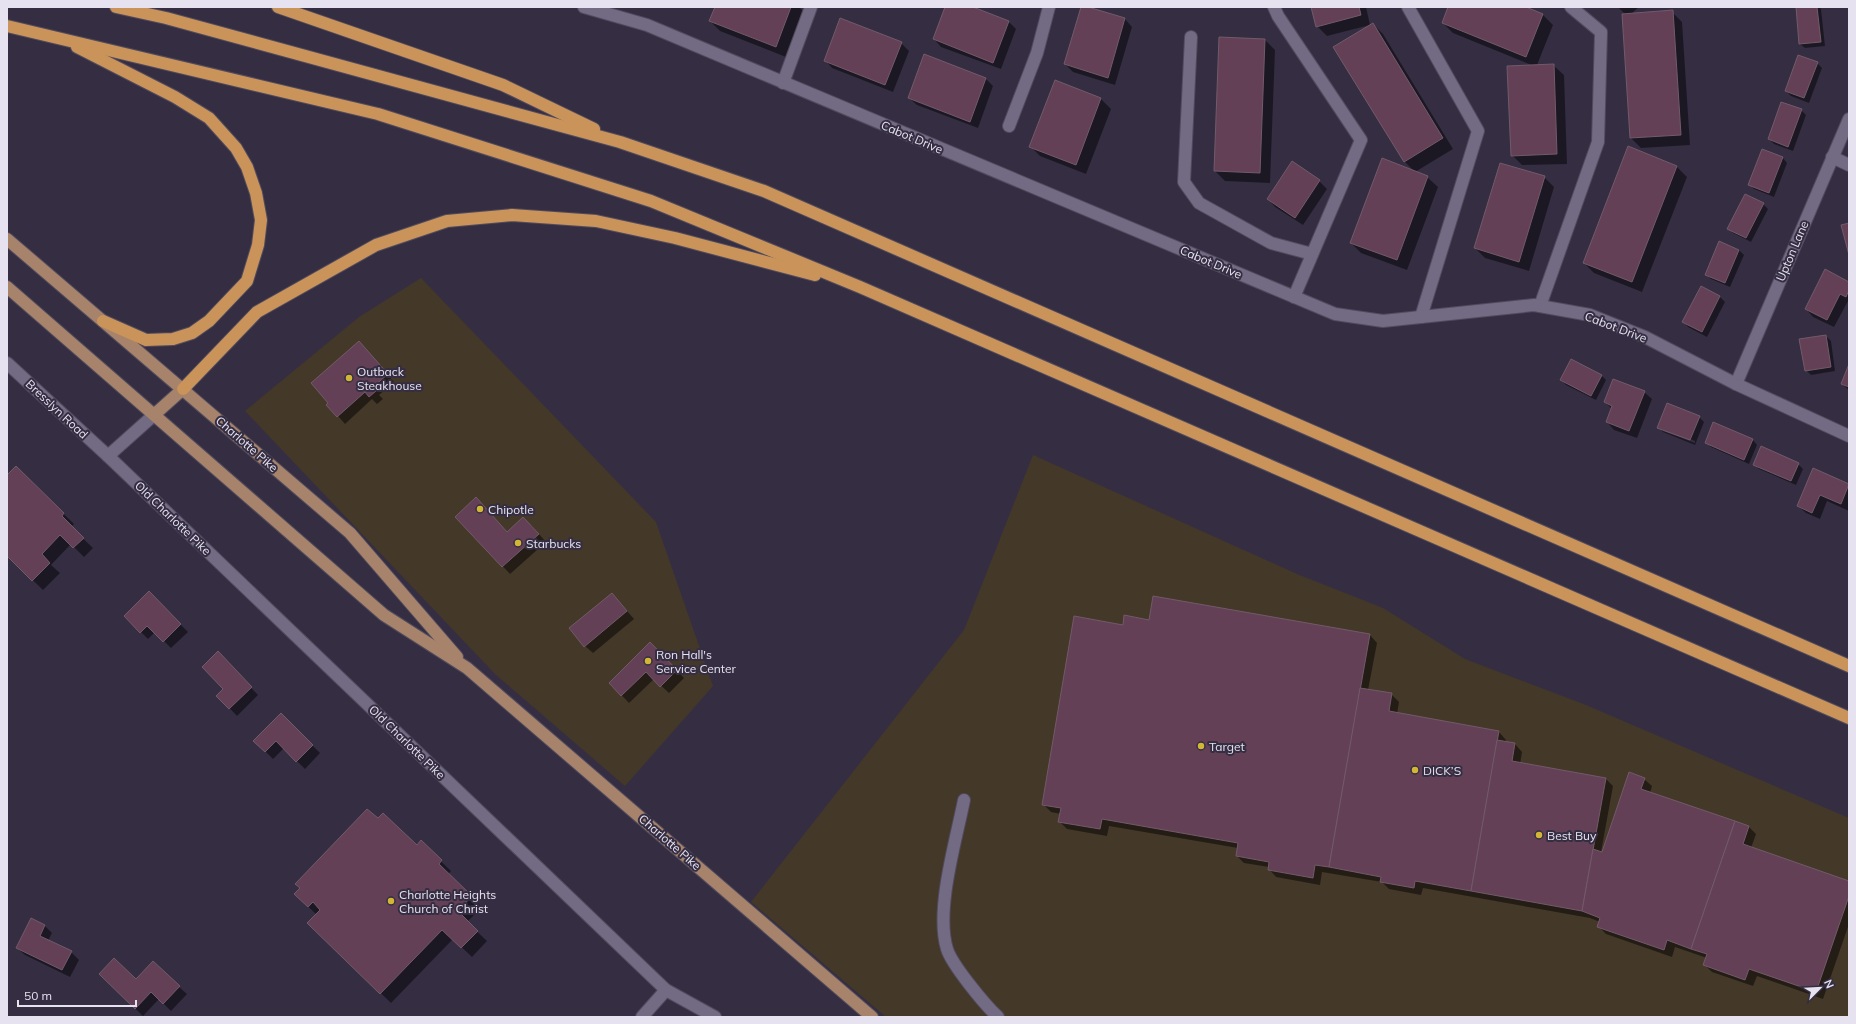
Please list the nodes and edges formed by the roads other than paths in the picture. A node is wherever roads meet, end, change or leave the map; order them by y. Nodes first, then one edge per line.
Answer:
1 (116, 7) edge
2 (278, 7) edge
3 (584, 7) edge
4 (811, 7) edge
5 (1049, 7) edge
6 (1274, 7) edge
7 (1408, 7) edge
8 (1572, 7) edge
9 (7, 26) edge
10 (58, 37) junction
11 (1191, 37) dead end
12 (783, 83) junction
13 (1849, 119) edge
14 (1009, 126) dead end
15 (620, 142) junction
16 (1832, 157) junction
17 (1849, 165) edge
18 (7, 239) edge
19 (1312, 254) junction
20 (7, 287) edge
21 (860, 287) junction
22 (1294, 297) junction
23 (1540, 306) junction
24 (1421, 317) junction
25 (103, 321) junction
26 (7, 363) edge
27 (1736, 384) junction
28 (183, 389) junction
29 (155, 414) junction
30 (1849, 436) edge
31 (108, 456) junction
32 (1849, 666) edge
33 (467, 668) junction
34 (1849, 718) edge
35 (964, 800) dead end
36 (666, 990) junction
37 (642, 1017) edge
38 (715, 1017) edge
39 (872, 1017) edge
40 (998, 1017) edge

1 - 15 highway
2 - 15 highway
3 - 12 street, Cabot Drive
4 - 12 street
5 - 14 street
6 - 19 street
7 - 24 street
8 - 23 street
9 - 10 highway
10 - 21 highway
10 - 25 highway
11 - 19 street
12 - 22 street, Cabot Drive
13 - 16 street, Upton Lane
15 - 32 highway
16 - 17 street
16 - 27 street, Upton Lane
18 - 25 main road, Charlotte Pike
19 - 22 street
20 - 29 main road, Charlotte Pike
21 - 28 highway
21 - 34 highway
22 - 24 street, Cabot Drive
23 - 24 street, Cabot Drive
23 - 27 street, Cabot Drive
25 - 28 main road, Charlotte Pike
26 - 31 street, Bresslyn Road
27 - 30 street, Cabot Drive
28 - 29 main road
28 - 33 main road, Charlotte Pike
29 - 31 street
29 - 33 main road, Charlotte Pike
31 - 36 street, Old Charlotte Pike
33 - 39 main road, Charlotte Pike
35 - 40 street
36 - 37 street
36 - 38 street, Old Charlotte Pike

